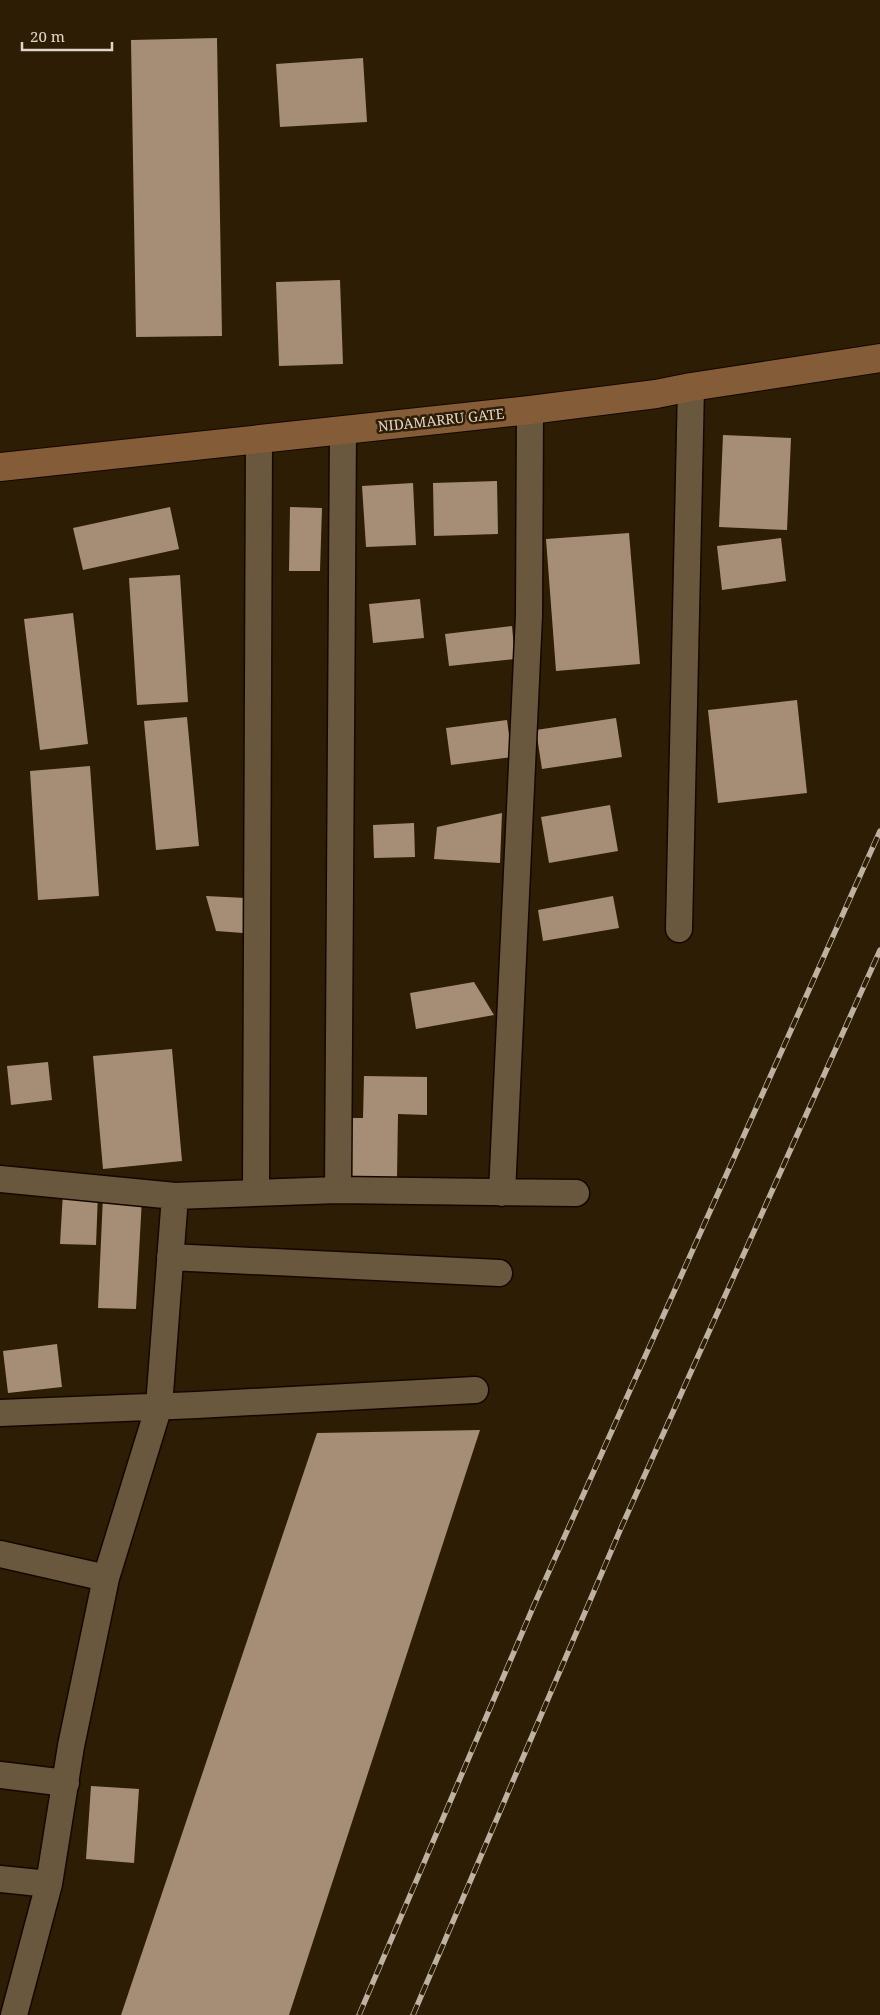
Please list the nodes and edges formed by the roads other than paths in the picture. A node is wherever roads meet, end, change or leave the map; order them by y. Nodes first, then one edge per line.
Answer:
1 (880, 358) edge
2 (691, 387) junction
3 (530, 410) junction
4 (343, 430) junction
5 (259, 440) junction
6 (0, 467) edge
7 (679, 929) dead end
8 (0, 1179) edge
9 (338, 1190) junction
10 (256, 1192) junction
11 (576, 1192) dead end
12 (502, 1193) junction
13 (175, 1196) junction
14 (170, 1257) junction
15 (499, 1274) dead end
16 (475, 1390) dead end
17 (159, 1406) junction
18 (0, 1413) edge
19 (0, 1554) edge
20 (106, 1578) junction
21 (0, 1775) edge
22 (66, 1783) junction
23 (0, 1879) edge
24 (49, 1884) junction
25 (14, 2015) edge

1 - 2 main road, NIDAMARRU GATE
2 - 3 main road, NIDAMARRU GATE
2 - 7 street
3 - 4 main road, NIDAMARRU GATE
3 - 12 street
4 - 5 main road, NIDAMARRU GATE
4 - 9 street
5 - 6 main road, NIDAMARRU GATE
5 - 10 street
8 - 13 street
9 - 10 street
9 - 12 street
10 - 13 street
11 - 12 street
13 - 14 street
14 - 15 street
14 - 17 street
16 - 17 street
17 - 18 street
17 - 20 street
19 - 20 street
20 - 22 street
21 - 22 street
22 - 24 street
23 - 24 street
24 - 25 street

